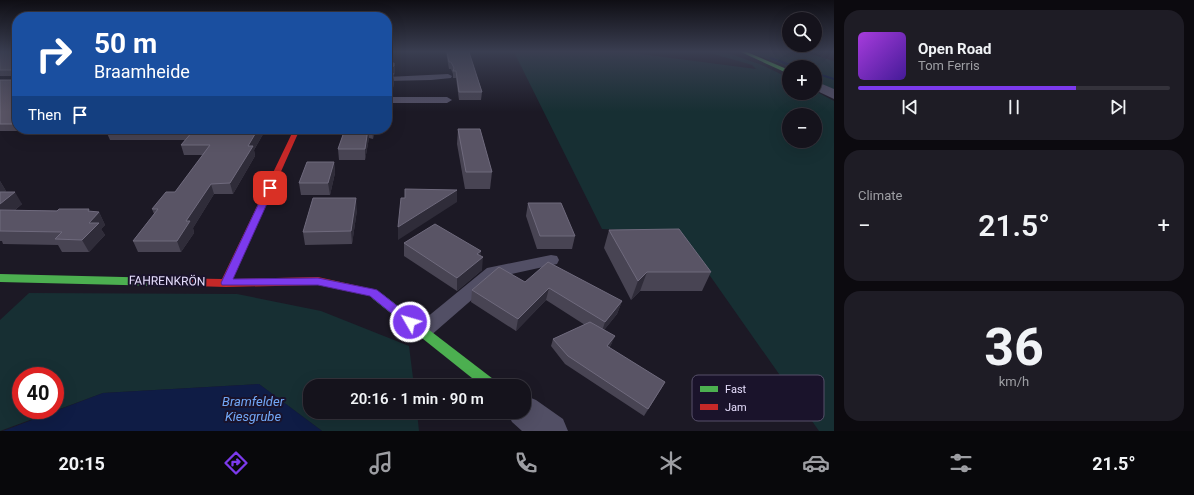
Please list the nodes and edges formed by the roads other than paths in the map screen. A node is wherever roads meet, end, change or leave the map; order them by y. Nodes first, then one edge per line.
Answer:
1 (448, 76) dead end
2 (392, 80) edge
3 (822, 89) edge
4 (834, 95) edge
5 (392, 100) edge
6 (447, 100) dead end
7 (295, 134) edge
8 (551, 260) dead end
9 (0, 278) edge
10 (226, 283) junction
11 (422, 332) junction
12 (483, 379) edge
13 (531, 416) edge
14 (550, 431) edge

1 - 2 lane
3 - 4 street
5 - 6 lane
7 - 10 street
8 - 11 lane
9 - 10 street, FAHRENKRÖN
10 - 11 street, FAHRENKRÖN
11 - 12 street, FAHRENKRÖN
13 - 14 street

